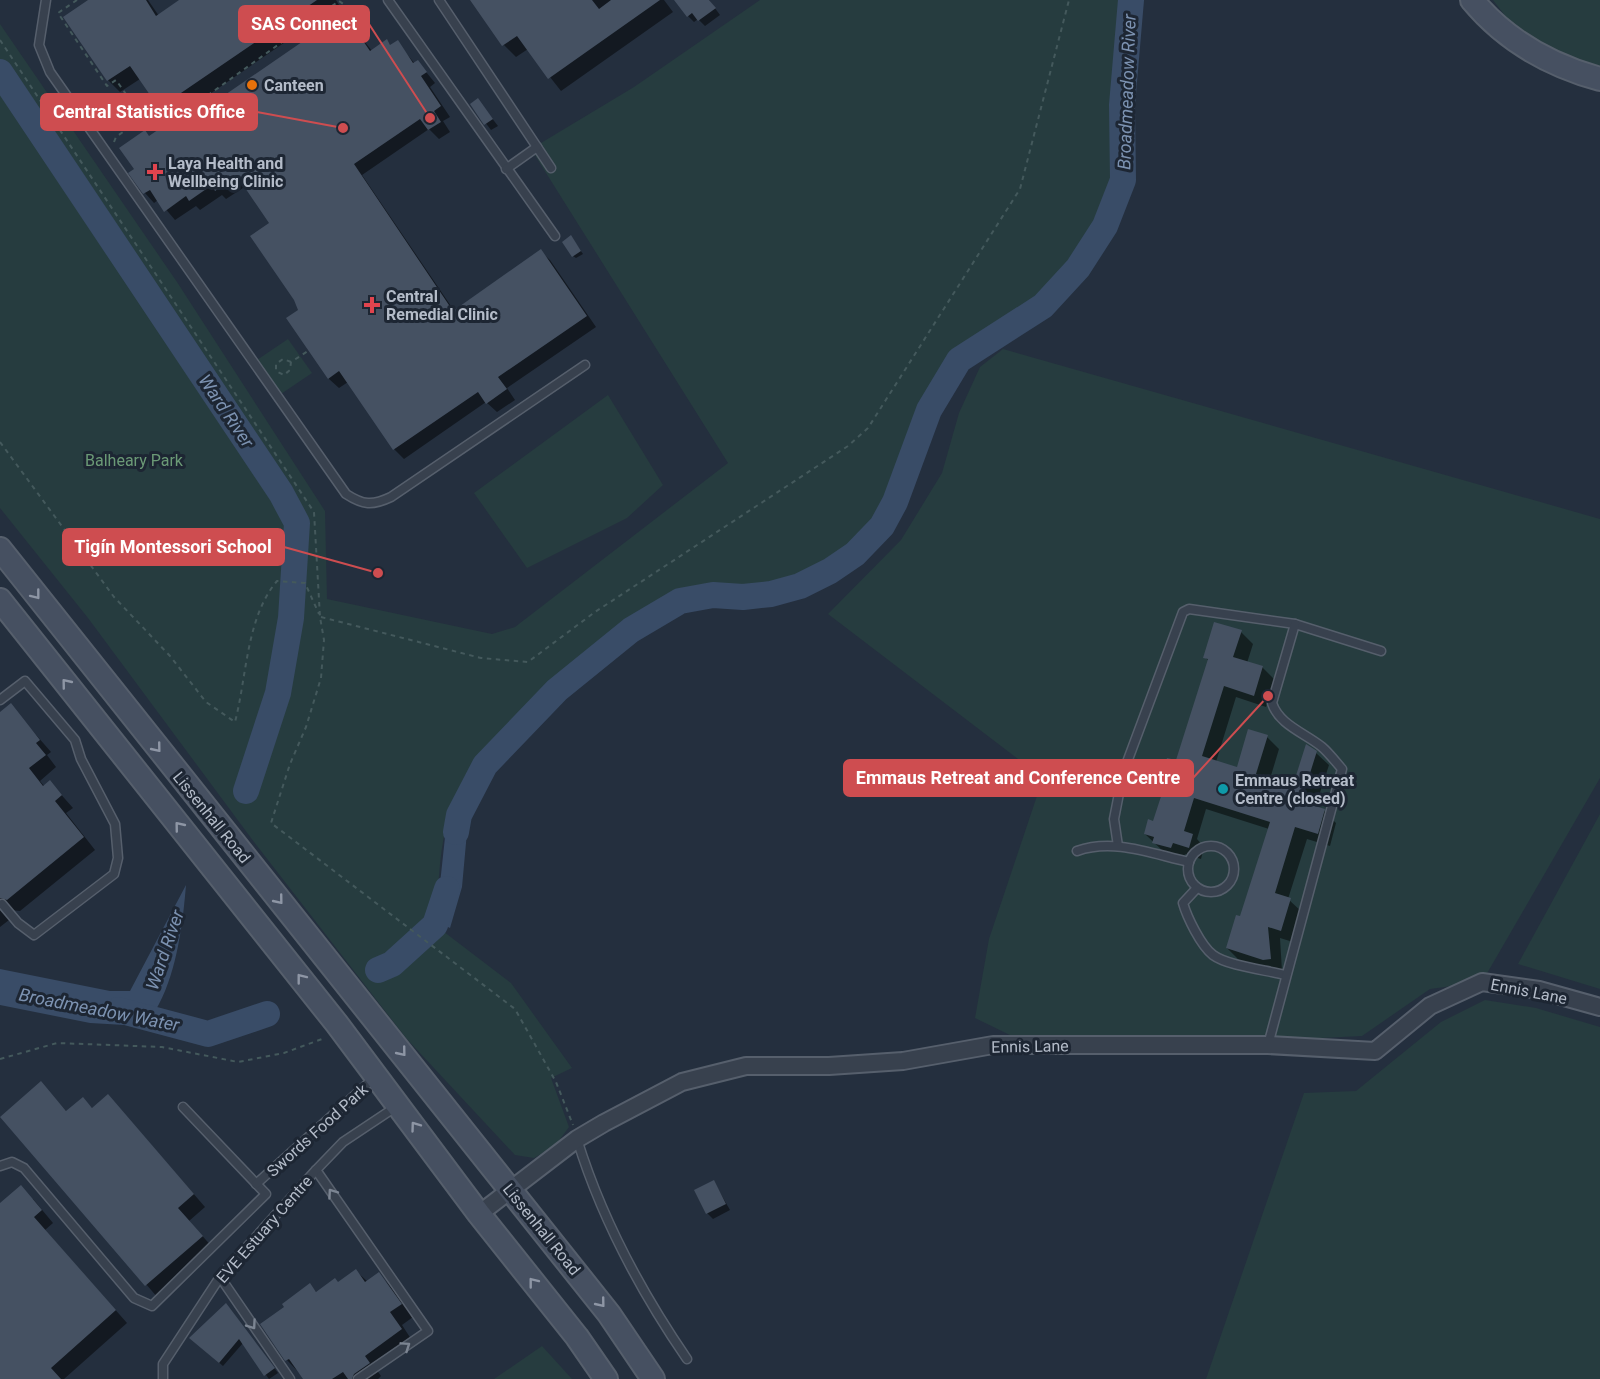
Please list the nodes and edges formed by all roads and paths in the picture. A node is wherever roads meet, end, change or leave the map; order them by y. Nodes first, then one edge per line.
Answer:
1 (46, 0) edge
2 (77, 0) edge
3 (388, 0) edge
4 (438, 0) edge
5 (1069, 0) edge
6 (1472, 0) edge
7 (339, 1) edge
8 (352, 10) dead end
9 (0, 40) edge
10 (1600, 79) edge
11 (145, 121) junction
12 (537, 147) junction
13 (108, 159) junction
14 (551, 168) dead end
15 (506, 169) junction
16 (555, 236) dead end
17 (308, 351) dead end
18 (291, 362) junction
19 (585, 365) dead end
20 (0, 442) edge
21 (0, 549) edge
22 (0, 600) edge
23 (320, 616) junction
24 (1295, 624) junction
25 (1381, 651) dead end
26 (0, 700) edge
27 (1118, 846) junction
28 (1077, 851) dead end
29 (1189, 862) junction
30 (1197, 888) junction
31 (2, 904) dead end
32 (1285, 975) junction
33 (1600, 1007) edge
34 (321, 1039) dead end
35 (1268, 1045) junction
36 (0, 1059) edge
37 (377, 1075) junction
38 (427, 1083) junction
39 (400, 1105) junction
40 (183, 1107) dead end
41 (577, 1139) junction
42 (0, 1166) edge
43 (316, 1170) junction
44 (256, 1184) junction
45 (511, 1191) junction
46 (479, 1214) junction
47 (220, 1277) junction
48 (687, 1359) dead end
49 (163, 1379) edge
50 (290, 1379) edge
51 (358, 1379) edge
52 (606, 1379) edge
53 (653, 1379) edge

1 - 13 lane
2 - 11 path
3 - 15 lane
4 - 12 lane
5 - 23 path
6 - 10 main road
7 - 8 path
7 - 11 path
9 - 23 path
11 - 13 path
12 - 14 lane
12 - 15 lane
13 - 19 lane
15 - 16 lane
17 - 18 path
18 - 18 path
20 - 23 path
21 -> 38 main road, Lissenhall Road
37 -> 22 main road, Lissenhall Road
23 - 41 path
24 - 25 lane
24 - 27 lane
24 - 32 lane
26 - 31 lane
27 - 28 lane
27 - 29 lane
29 - 30 lane
29 - 30 lane
30 - 32 lane
32 - 35 lane
33 - 35 street, Ennis Lane
34 - 36 path
35 - 41 street, Ennis Lane
37 - 39 main road, Lissenhall Road
37 - 44 lane, Swords Food Park
38 - 39 main road
38 - 45 main road, Lissenhall Road
39 - 43 lane, EVE Estuary Centre
46 -> 39 main road, Lissenhall Road
40 - 44 lane
41 - 45 street, Ennis Lane
41 - 48 lane
42 - 44 lane
43 - 47 lane, EVE Estuary Centre
51 -> 43 lane
45 - 46 street, Ennis Lane
45 -> 53 main road, Lissenhall Road
52 -> 46 main road, Lissenhall Road
47 - 49 lane, EVE Estuary Centre
47 -> 50 lane

